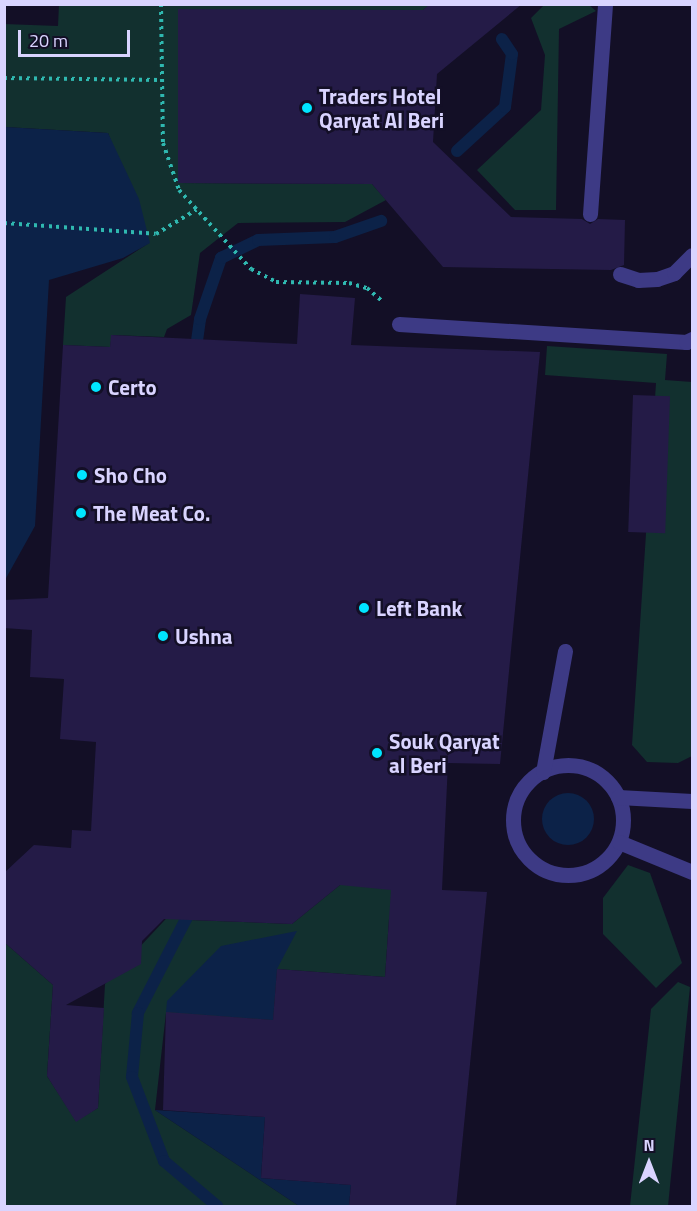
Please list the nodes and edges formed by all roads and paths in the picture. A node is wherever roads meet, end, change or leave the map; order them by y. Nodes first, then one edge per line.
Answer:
1 (161, 4) edge
2 (605, 4) edge
3 (4, 78) edge
4 (161, 81) junction
5 (196, 210) junction
6 (591, 214) dead end
7 (4, 223) edge
8 (693, 255) edge
9 (620, 274) dead end
10 (399, 324) joint
11 (690, 343) edge
12 (565, 651) dead end
13 (543, 772) junction
14 (618, 797) junction
15 (693, 801) edge
16 (619, 842) junction
17 (693, 872) edge

1 - 4 path
2 - 6 lane
3 - 4 path
4 - 5 path
5 - 7 path
5 - 10 path
8 - 9 lane
10 - 11 lane
12 - 13 lane
13 - 14 lane
13 - 16 lane
14 - 15 lane
14 - 16 lane
16 - 17 lane

